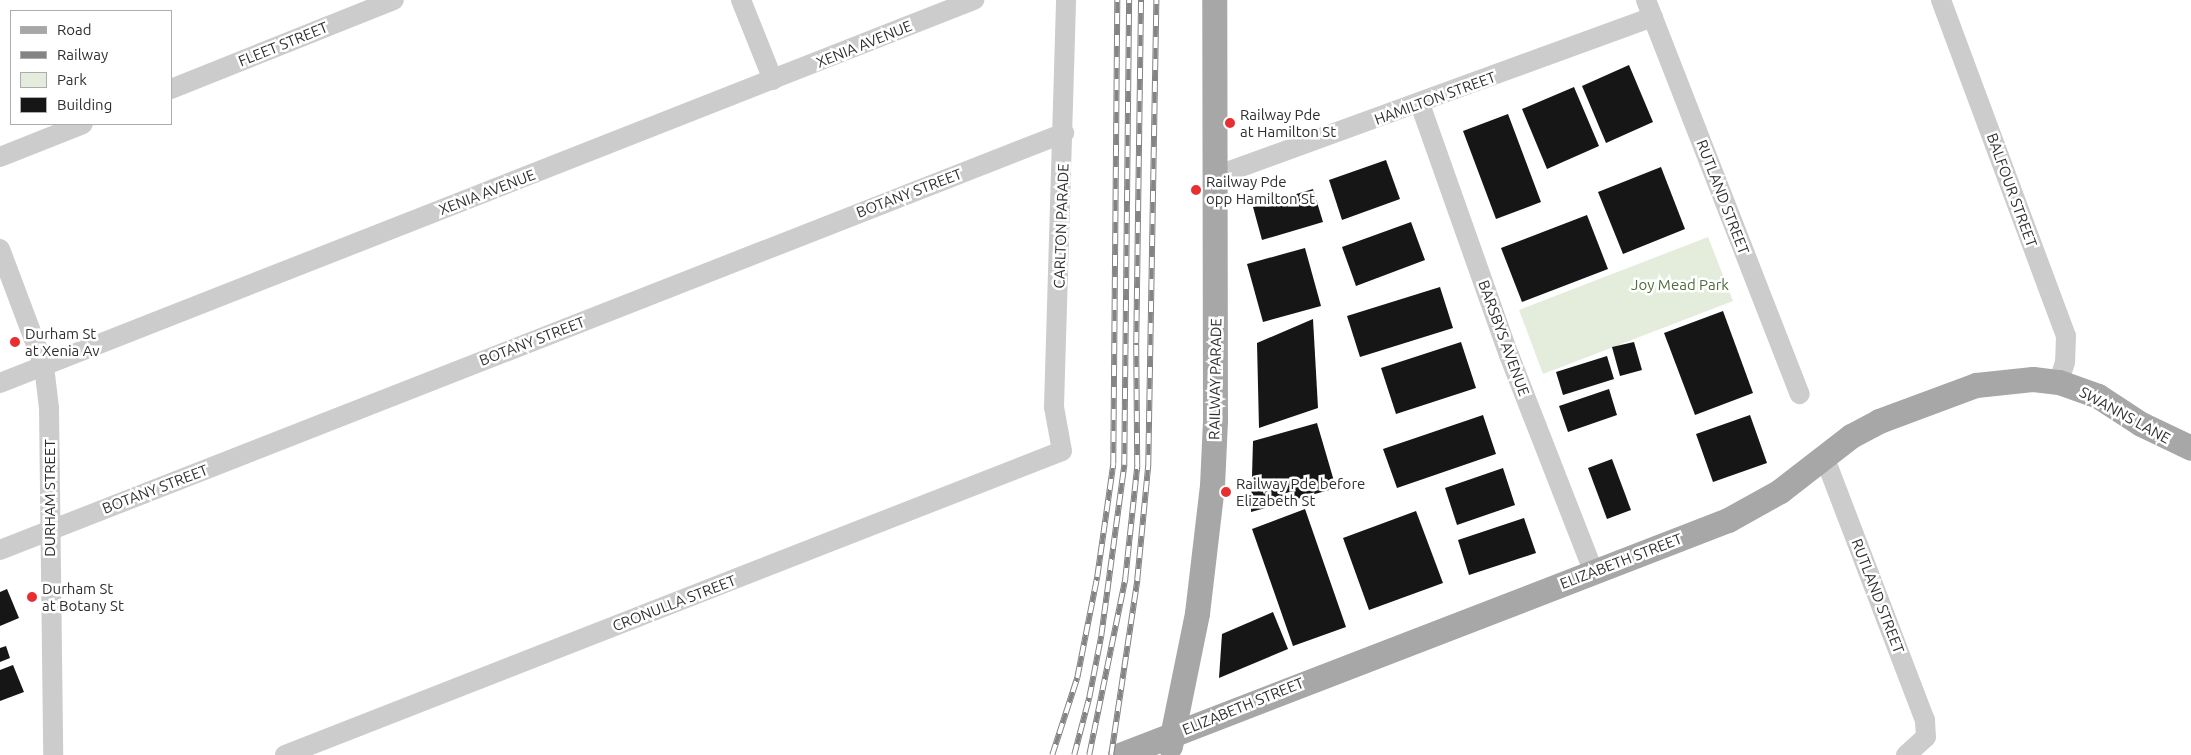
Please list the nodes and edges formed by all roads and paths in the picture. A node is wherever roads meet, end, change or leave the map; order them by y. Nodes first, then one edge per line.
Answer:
1 (394, 0) edge
2 (741, 0) edge
3 (974, 0) edge
4 (1066, 0) edge
5 (1214, 0) edge
6 (1941, 0) edge
7 (1649, 8) edge
8 (773, 80) junction
9 (172, 89) edge
10 (1420, 104) junction
11 (80, 125) edge
12 (1064, 133) junction
13 (0, 157) edge
14 (1216, 176) junction
15 (0, 249) edge
16 (44, 366) junction
17 (2059, 382) junction
18 (0, 384) edge
19 (1800, 394) dead end
20 (2191, 448) edge
21 (1062, 451) joint
22 (1824, 456) junction
23 (50, 530) junction
24 (0, 550) edge
25 (1593, 571) junction
26 (1170, 745) edge
27 (1122, 754) edge
28 (53, 755) edge
29 (286, 755) edge
30 (1906, 755) edge

1 - 9 street, FLEET STREET
2 - 8 street
3 - 8 street, XENIA AVENUE
4 - 12 street, CARLTON PARADE
5 - 14 main road, RAILWAY PARADE
6 - 17 street, BALFOUR STREET
7 - 10 street, HAMILTON STREET
7 - 19 street, RUTLAND STREET
8 - 16 street, XENIA AVENUE
10 - 14 street, HAMILTON STREET
10 - 25 street, BARSBYS AVENUE
11 - 13 street
12 - 21 street, CARLTON PARADE
12 - 23 street, BOTANY STREET
14 - 26 main road, RAILWAY PARADE
15 - 16 street, DURHAM STREET
16 - 18 street, XENIA AVENUE
16 - 23 street, DURHAM STREET
17 - 20 main road, SWANNS LANE
17 - 22 main road, ELIZABETH STREET
21 - 29 street, CRONULLA STREET
22 - 25 main road, ELIZABETH STREET
22 - 30 street, RUTLAND STREET
23 - 24 street, BOTANY STREET
23 - 28 street, DURHAM STREET
25 - 26 main road, ELIZABETH STREET
26 - 27 main road, ELIZABETH STREET

